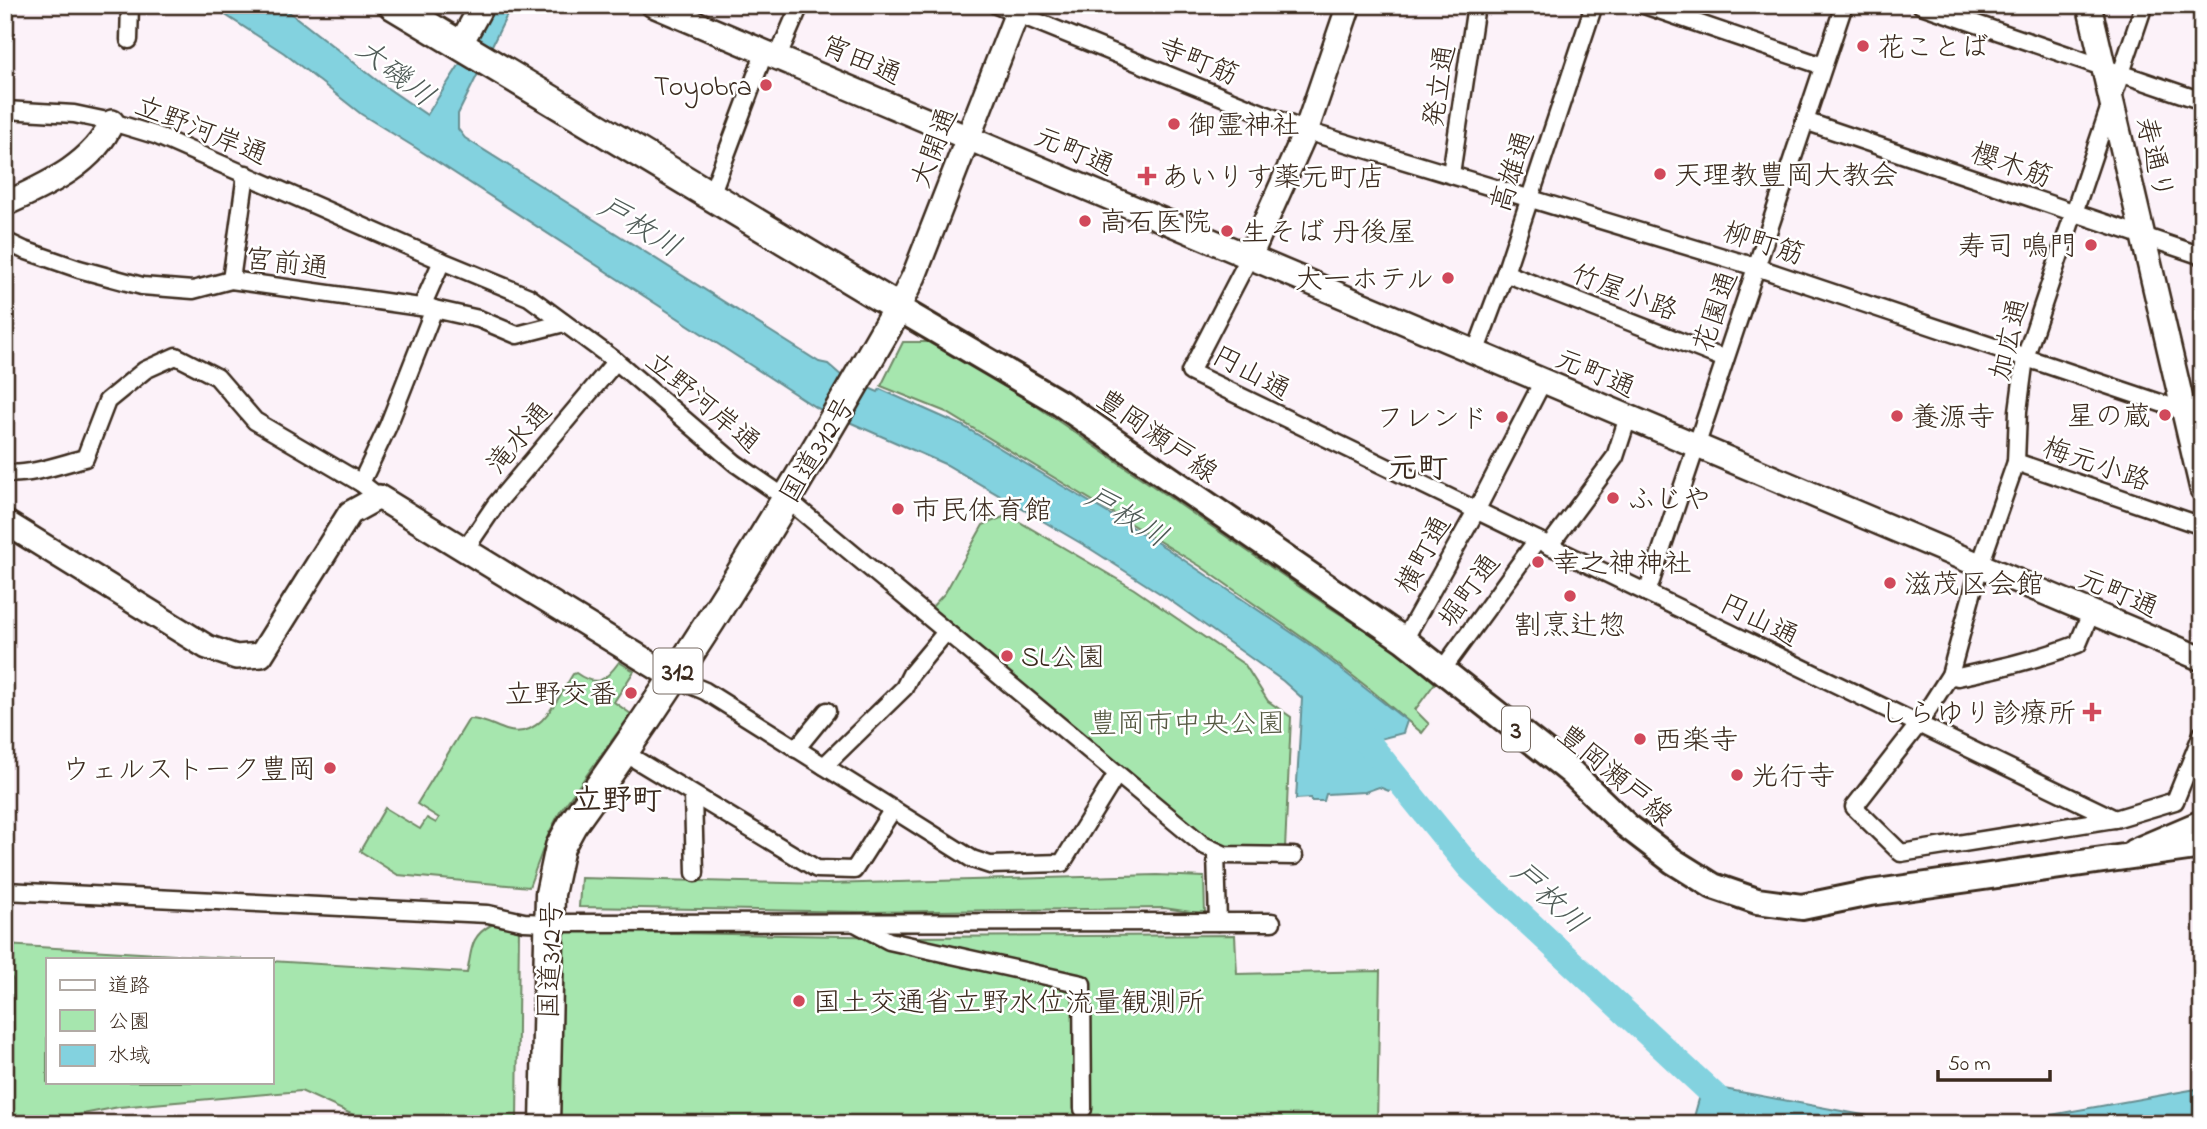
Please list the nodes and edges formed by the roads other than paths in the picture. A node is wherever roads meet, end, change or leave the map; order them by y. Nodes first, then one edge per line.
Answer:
1 (130, 5) edge
2 (393, 5) edge
3 (482, 5) edge
4 (653, 5) edge
5 (800, 5) edge
6 (1349, 5) edge
7 (1476, 5) edge
8 (1594, 5) edge
9 (1644, 5) edge
10 (1844, 5) edge
11 (1921, 5) edge
12 (2089, 5) edge
13 (2144, 5) edge
14 (1011, 8) edge
15 (129, 40) dead end
16 (460, 45) junction
17 (771, 54) junction
18 (1823, 66) junction
19 (2113, 71) junction
20 (2112, 101) junction
21 (2202, 101) edge
22 (5, 110) edge
23 (1805, 121) junction
24 (112, 122) junction
25 (1306, 131) junction
26 (968, 137) junction
27 (246, 174) junction
28 (1451, 174) junction
29 (711, 195) junction
30 (1530, 197) junction
31 (5, 204) edge
32 (2074, 213) junction
33 (2143, 236) junction
34 (5, 241) edge
35 (1250, 256) junction
36 (2202, 256) edge
37 (442, 261) junction
38 (1756, 267) junction
39 (1505, 273) junction
40 (231, 280) junction
41 (433, 309) junction
42 (898, 309) junction
43 (564, 323) junction
44 (1475, 353) junction
45 (2025, 358) junction
46 (1725, 359) junction
47 (616, 361) junction
48 (1543, 382) junction
49 (2192, 413) edge
50 (1628, 417) junction
51 (1696, 445) junction
52 (2016, 462) junction
53 (5, 472) edge
54 (361, 483) junction
55 (2202, 489) edge
56 (379, 497) junction
57 (787, 499) junction
58 (1476, 511) junction
59 (5, 522) edge
60 (2202, 526) edge
61 (1543, 543) junction
62 (464, 551) junction
63 (1980, 565) junction
64 (1647, 593) junction
65 (2091, 613) junction
66 (946, 632) junction
67 (1404, 640) junction
68 (2202, 659) edge
69 (1442, 670) junction
70 (1950, 676) junction
71 (674, 678) junction
72 (827, 711) dead end
73 (1919, 725) junction
74 (2202, 734) edge
75 (796, 748) junction
76 (623, 752) junction
77 (824, 766) junction
78 (1117, 774) junction
79 (693, 795) junction
80 (893, 809) junction
81 (2115, 819) junction
82 (2202, 822) edge
83 (2202, 846) edge
84 (1216, 853) junction
85 (1294, 856) dead end
86 (2119, 858) junction
87 (695, 873) dead end
88 (5, 891) edge
89 (1218, 922) junction
90 (1272, 922) dead end
91 (855, 923) junction
92 (548, 929) junction
93 (1083, 1109) dead end
94 (545, 1124) edge

1 - 15 street
2 - 16 highway
3 - 16 street
4 - 17 street, 宵田通
5 - 17 street
6 - 25 street
7 - 28 street, 発立通
8 - 30 street, 高雄通
9 - 18 street
10 - 18 street, 花園通
11 - 19 street
12 - 19 street, 寿通り
13 - 19 street
14 - 25 street, 寺町筋
14 - 26 street, 大開通
16 - 29 highway
17 - 26 street, 宵田通
17 - 29 street
18 - 23 street, 花園通
19 - 20 street, 寿通り
19 - 21 street
20 - 32 street, 加広通
20 - 33 street, 寿通り
22 - 24 street, 立野河岸通
23 - 32 street, 櫻木筋
23 - 38 street, 花園通
24 - 27 street, 立野河岸通
24 - 31 street
25 - 28 street, 柳町筋
25 - 35 street
26 - 35 street, 元町通
26 - 42 street, 大開通
27 - 37 street, 立野河岸通
27 - 40 street
28 - 30 street, 柳町筋
29 - 42 highway
30 - 38 street, 柳町筋
30 - 39 street, 高雄通
32 - 33 street, 櫻木筋
32 - 45 street, 加広通
33 - 36 street, 櫻木筋
33 - 49 street, 寿通り
34 - 40 street, 宮前通
35 - 44 street, 元町通
35 - 58 street, 円山通
37 - 41 street
37 - 43 street, 立野河岸通
38 - 45 street, 柳町筋
38 - 46 street, 花園通
39 - 44 street, 高雄通
39 - 46 street, 竹屋小路
40 - 41 street, 宮前通
41 - 43 street, 宮前通
41 - 54 street
42 - 57 highway, 国道312号 / 312
42 - 67 main road, 豊岡瀬戸線 / 3
43 - 47 street, 立野河岸通
44 - 48 street, 元町通
45 - 49 street, 柳町筋
45 - 52 street, 加広通
46 - 51 street, 花園通
47 - 57 street, 立野河岸通
47 - 62 street, 滝水通
48 - 50 street, 元町通
48 - 58 street, 横町通
49 - 55 street, 寿通り
50 - 51 street, 元町通
50 - 61 street, 堀町通
51 - 63 street, 元町通
51 - 64 street, 花園通
52 - 60 street, 梅元小路
52 - 63 street, 加広通
53 - 54 street
54 - 56 street
56 - 59 street
56 - 62 street
57 - 66 street, 立野河岸通
57 - 71 highway, 国道312号 / 312
58 - 61 street, 円山通
58 - 67 street, 横町通
61 - 64 street, 円山通
61 - 69 street, 堀町通
62 - 71 street
63 - 65 street, 元町通
63 - 70 street, 加広通
64 - 73 street, 円山通
65 - 68 street, 元町通
65 - 70 street
66 - 77 street
66 - 78 street, 立野河岸通
67 - 69 main road, 豊岡瀬戸線 / 3
69 - 86 main road, 豊岡瀬戸線 / 3
70 - 73 street, 加広通
71 - 75 street
71 - 76 highway, 国道312号 / 312
72 - 75 street
73 - 81 street, 円山通
73 - 81 street, 加広通
74 - 81 street
75 - 77 street
76 - 79 street
76 - 92 highway, 国道312号 / 312
77 - 80 street
78 - 80 street
78 - 84 street, 立野河岸通
79 - 80 street
79 - 87 street
82 - 86 street
83 - 86 main road, 豊岡瀬戸線 / 3
84 - 85 street
84 - 89 street
88 - 92 street
89 - 90 street
89 - 91 street
91 - 92 street
91 - 93 street
92 - 94 highway, 国道312号 / 312

